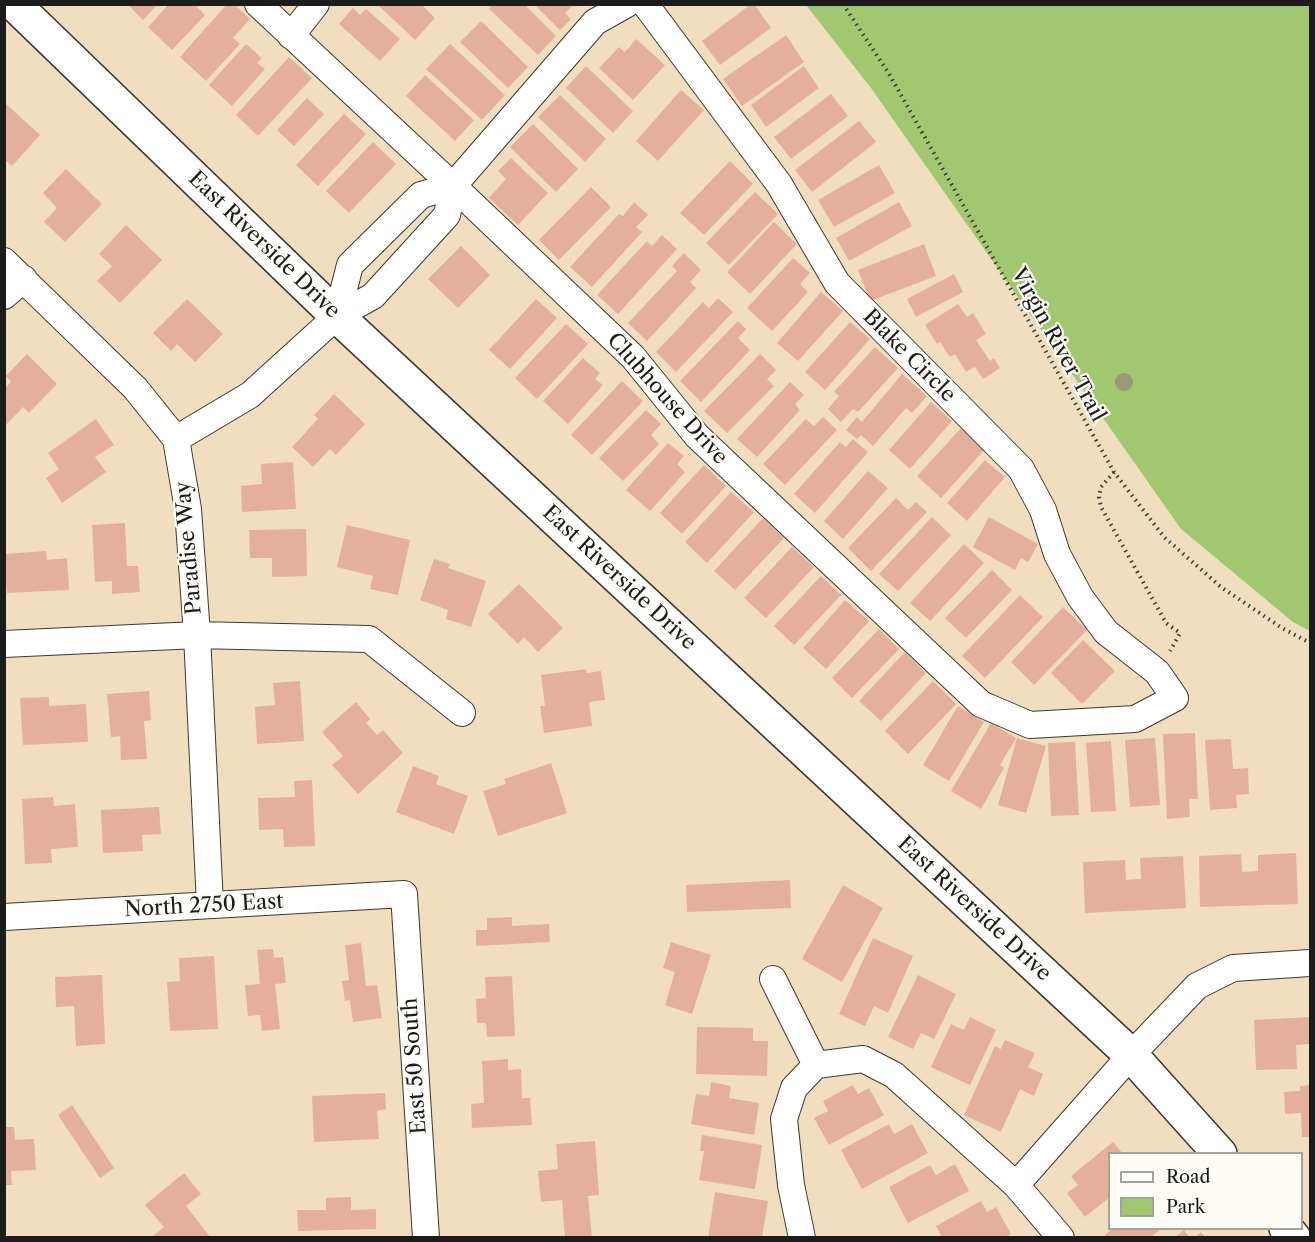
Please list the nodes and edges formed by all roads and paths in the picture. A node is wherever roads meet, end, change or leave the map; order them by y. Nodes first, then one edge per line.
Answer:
1 (14, 4) edge
2 (258, 4) edge
3 (316, 4) edge
4 (627, 4) edge
5 (645, 4) edge
6 (843, 4) edge
7 (291, 36) junction
8 (453, 186) junction
9 (4, 261) edge
10 (24, 279) junction
11 (4, 296) edge
12 (337, 316) junction
13 (176, 439) junction
14 (1114, 472) junction
15 (197, 635) junction
16 (1311, 643) edge
17 (4, 644) edge
18 (1157, 672) junction
19 (1175, 698) joint
20 (462, 712) dead end
21 (404, 894) joint
22 (210, 905) junction
23 (4, 917) edge
24 (1311, 963) edge
25 (773, 979) dead end
26 (1131, 1055) junction
27 (816, 1065) junction
28 (1218, 1152) edge
29 (1016, 1185) junction
30 (426, 1238) edge
31 (802, 1238) edge
32 (1061, 1238) edge

1 - 12 main road, East Riverside Drive
2 - 7 street, Clubhouse Drive
3 - 7 street
4 - 8 street
5 - 18 street, Blake Circle
6 - 14 path, Virgin River Trail
7 - 8 street, Clubhouse Drive
8 - 12 street
8 - 12 street
8 - 19 street, Clubhouse Drive
9 - 10 street, Paradise Way
10 - 11 street
10 - 13 street, Paradise Way
12 - 13 street
12 - 26 main road, East Riverside Drive
13 - 15 street, Paradise Way
14 - 16 path, Virgin River Trail
14 - 18 path
15 - 17 street
15 - 20 street
15 - 22 street, Paradise Way
18 - 19 street, Blake Circle
21 - 22 street, North 2750 East
21 - 30 street, East 50 South
22 - 23 street, North 2750 East
24 - 26 street
25 - 27 street
26 - 28 main road, East Riverside Drive
26 - 29 street
27 - 29 street
27 - 31 street
29 - 32 street

